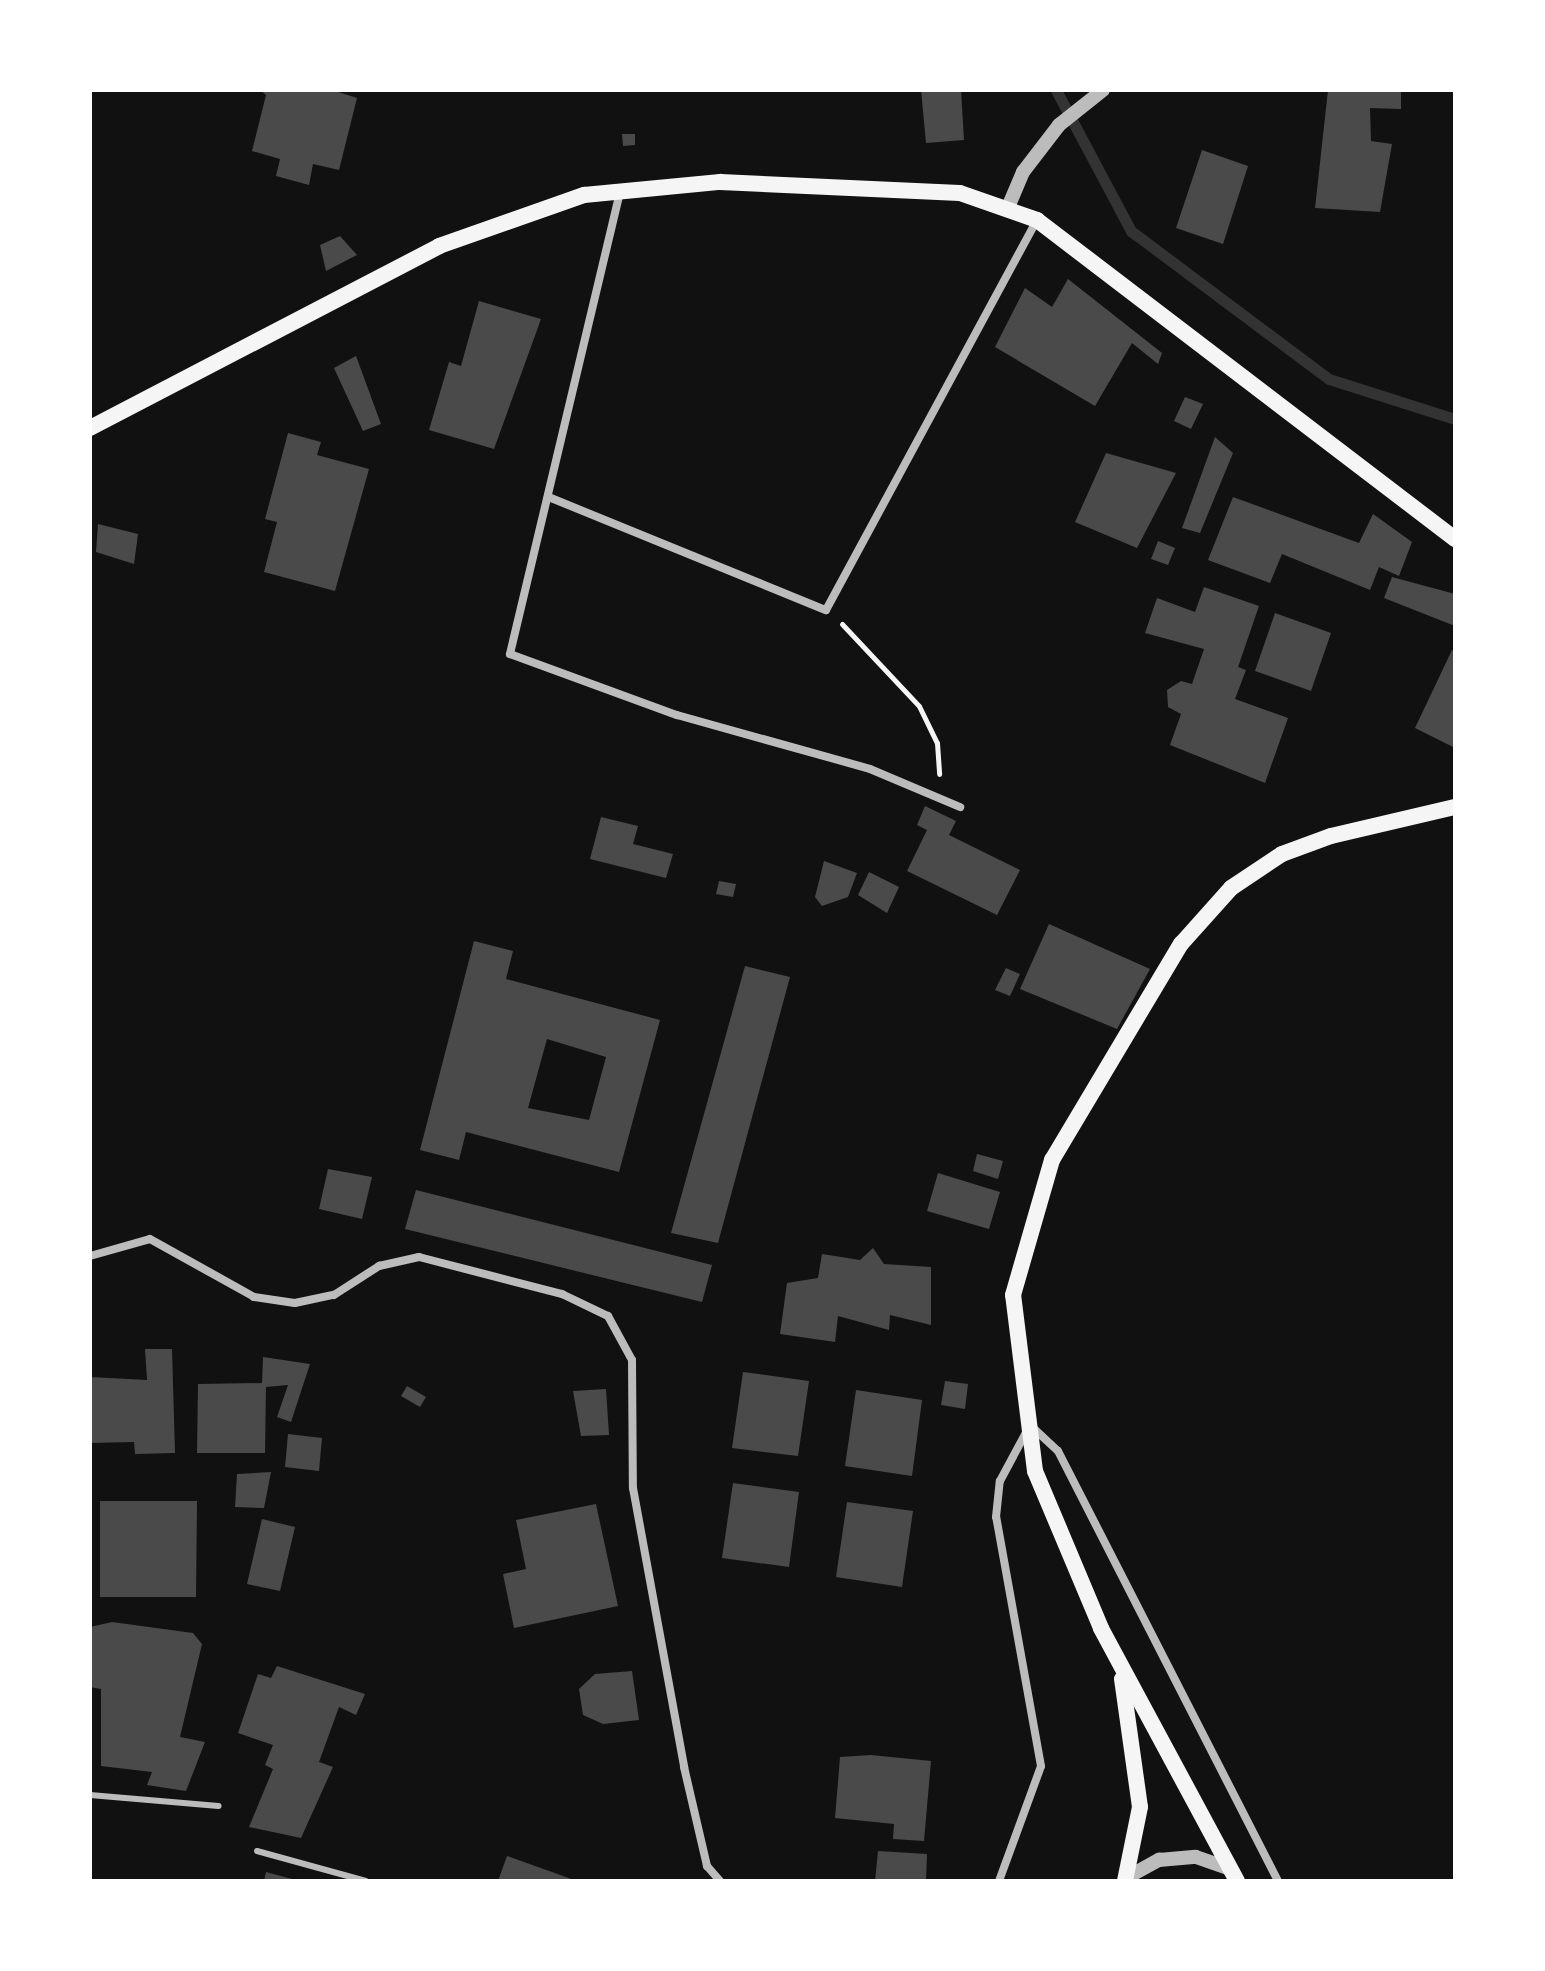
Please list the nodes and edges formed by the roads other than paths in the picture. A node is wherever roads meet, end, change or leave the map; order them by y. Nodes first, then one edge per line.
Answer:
1 (1103, 90) edge
2 (620, 191) junction
3 (1009, 205) junction
4 (1037, 220) junction
5 (90, 428) edge
6 (551, 498) junction
7 (1455, 539) edge
8 (960, 807) dead end
9 (1455, 807) edge
10 (90, 1256) edge
11 (1030, 1425) junction
12 (1119, 1661) junction
13 (90, 1795) edge
14 (219, 1806) dead end
15 (257, 1851) dead end
16 (1234, 1875) edge
17 (1126, 1879) edge
18 (366, 1881) edge
19 (720, 1881) edge
20 (999, 1881) edge
21 (1278, 1881) edge

1 - 3 street
2 - 3 main road
2 - 5 main road
2 - 6 street
3 - 4 main road
4 - 6 street
4 - 7 main road
6 - 8 street
9 - 11 main road
10 - 19 street
11 - 12 main road
11 - 20 street
11 - 21 street
12 - 16 main road
12 - 17 main road
13 - 14 lane
15 - 18 lane
16 - 17 street

